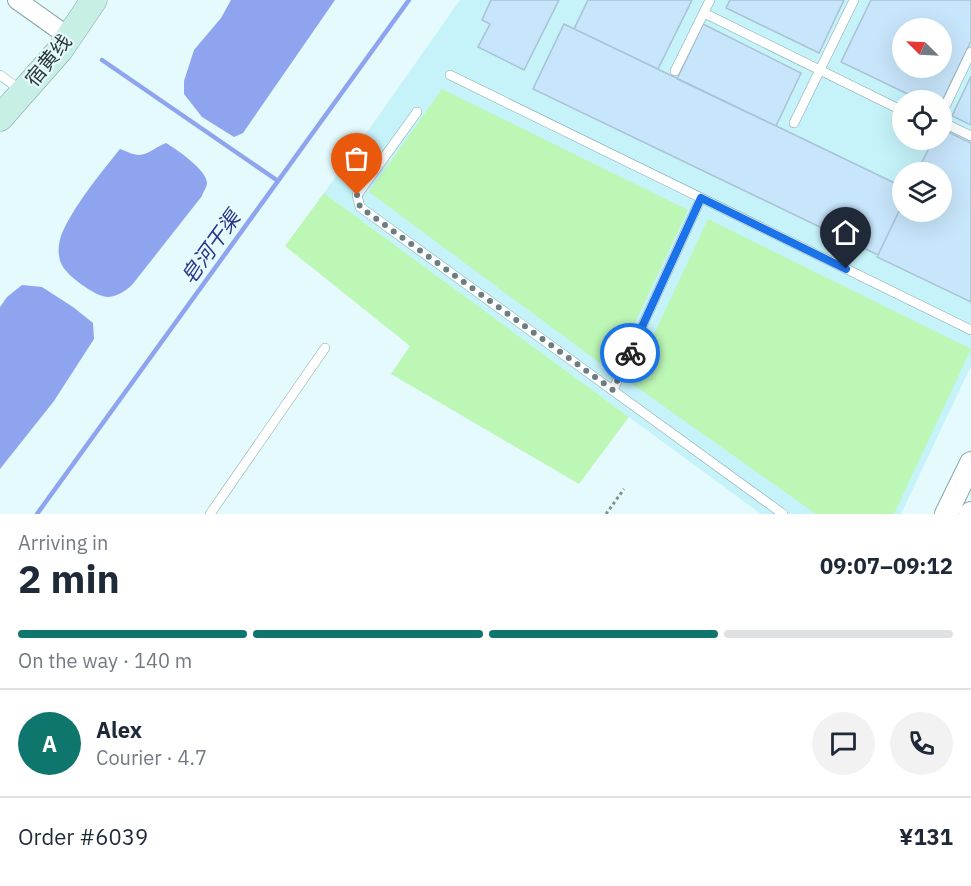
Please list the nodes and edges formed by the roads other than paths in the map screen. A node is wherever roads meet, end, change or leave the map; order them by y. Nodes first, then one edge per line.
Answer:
1 (17, 0) edge
2 (94, 0) edge
3 (710, 0) edge
4 (854, 0) edge
5 (704, 14) junction
6 (69, 37) junction
7 (971, 52) edge
8 (819, 70) junction
9 (675, 71) dead end
10 (0, 75) edge
11 (450, 75) dead end
12 (23, 92) junction
13 (952, 92) edge
14 (892, 106) edge
15 (417, 112) dead end
16 (0, 118) edge
17 (794, 123) dead end
18 (952, 127) edge
19 (971, 136) edge
20 (701, 198) junction
21 (971, 330) edge
22 (325, 348) dead end
23 (613, 390) junction
24 (971, 463) edge
25 (210, 514) edge
26 (783, 514) edge
27 (946, 514) edge

1 - 6 street
2 - 6 main road, 宿黄线
3 - 5 lane
4 - 8 lane
5 - 8 lane
5 - 9 lane
6 - 12 main road, 宿黄线
7 - 13 lane
8 - 14 lane
8 - 17 lane
10 - 12 lane
11 - 20 lane
12 - 16 main road, 宿黄线
15 - 23 lane
18 - 19 lane
20 - 21 lane
20 - 23 lane
22 - 25 lane
23 - 26 lane
24 - 27 street

